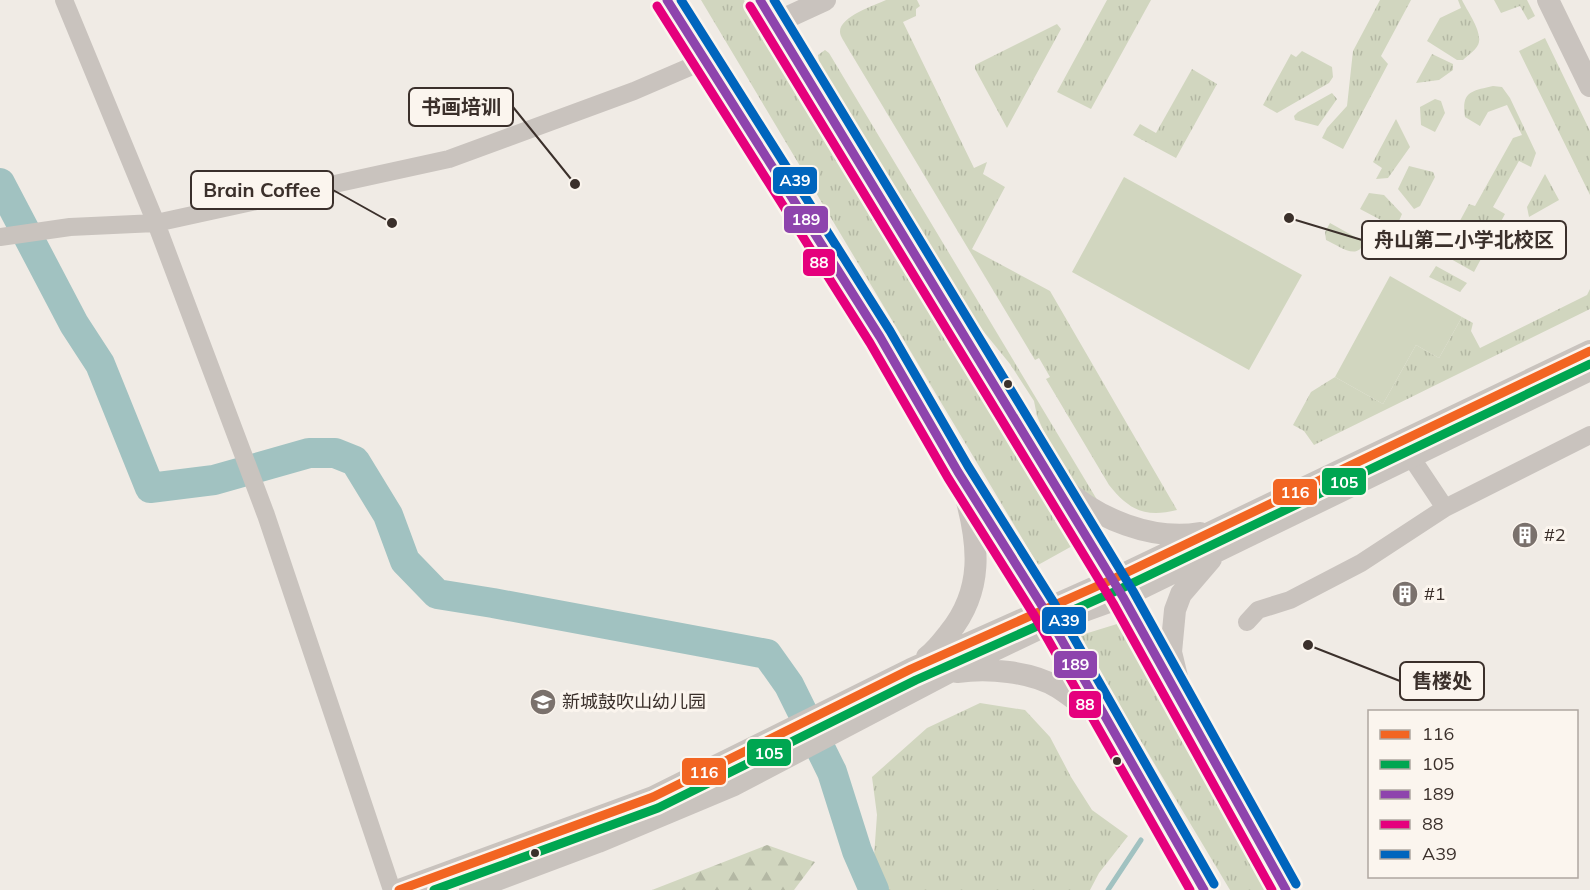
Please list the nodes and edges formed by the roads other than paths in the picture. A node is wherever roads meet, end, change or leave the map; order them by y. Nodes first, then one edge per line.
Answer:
1 (64, 0) edge
2 (667, 0) edge
3 (760, 0) edge
4 (825, 0) edge
5 (1548, 0) edge
6 (775, 23) junction
7 (706, 60) junction
8 (1590, 86) edge
9 (156, 222) junction
10 (0, 237) edge
11 (1590, 351) edge
12 (1590, 370) edge
13 (1590, 435) edge
14 (1411, 457) junction
15 (958, 472) junction
16 (1051, 478) junction
17 (1445, 508) junction
18 (1216, 541) junction
19 (1117, 589) junction
20 (1048, 616) junction
21 (1248, 622) dead end
22 (911, 669) junction
23 (947, 673) junction
24 (1185, 708) junction
25 (852, 710) junction
26 (1106, 719) junction
27 (392, 890) edge
28 (399, 890) edge
29 (470, 890) edge
30 (1204, 890) edge
31 (1286, 890) edge

1 - 9 street
2 - 7 street
3 - 6 street
4 - 6 street
5 - 8 street
6 - 16 street
7 - 9 street
7 - 15 street
9 - 10 street
9 - 27 street
11 - 18 street
12 - 14 street
13 - 17 street
14 - 17 street
14 - 18 street
15 - 20 street
15 - 22 street
16 - 18 street
16 - 19 street
17 - 21 street
18 - 19 street
18 - 24 street
19 - 20 street
19 - 24 street
20 - 22 street
20 - 23 street
20 - 26 street
22 - 25 street
23 - 25 street
23 - 26 street
24 - 31 street
25 - 28 street
25 - 29 street
26 - 30 street

